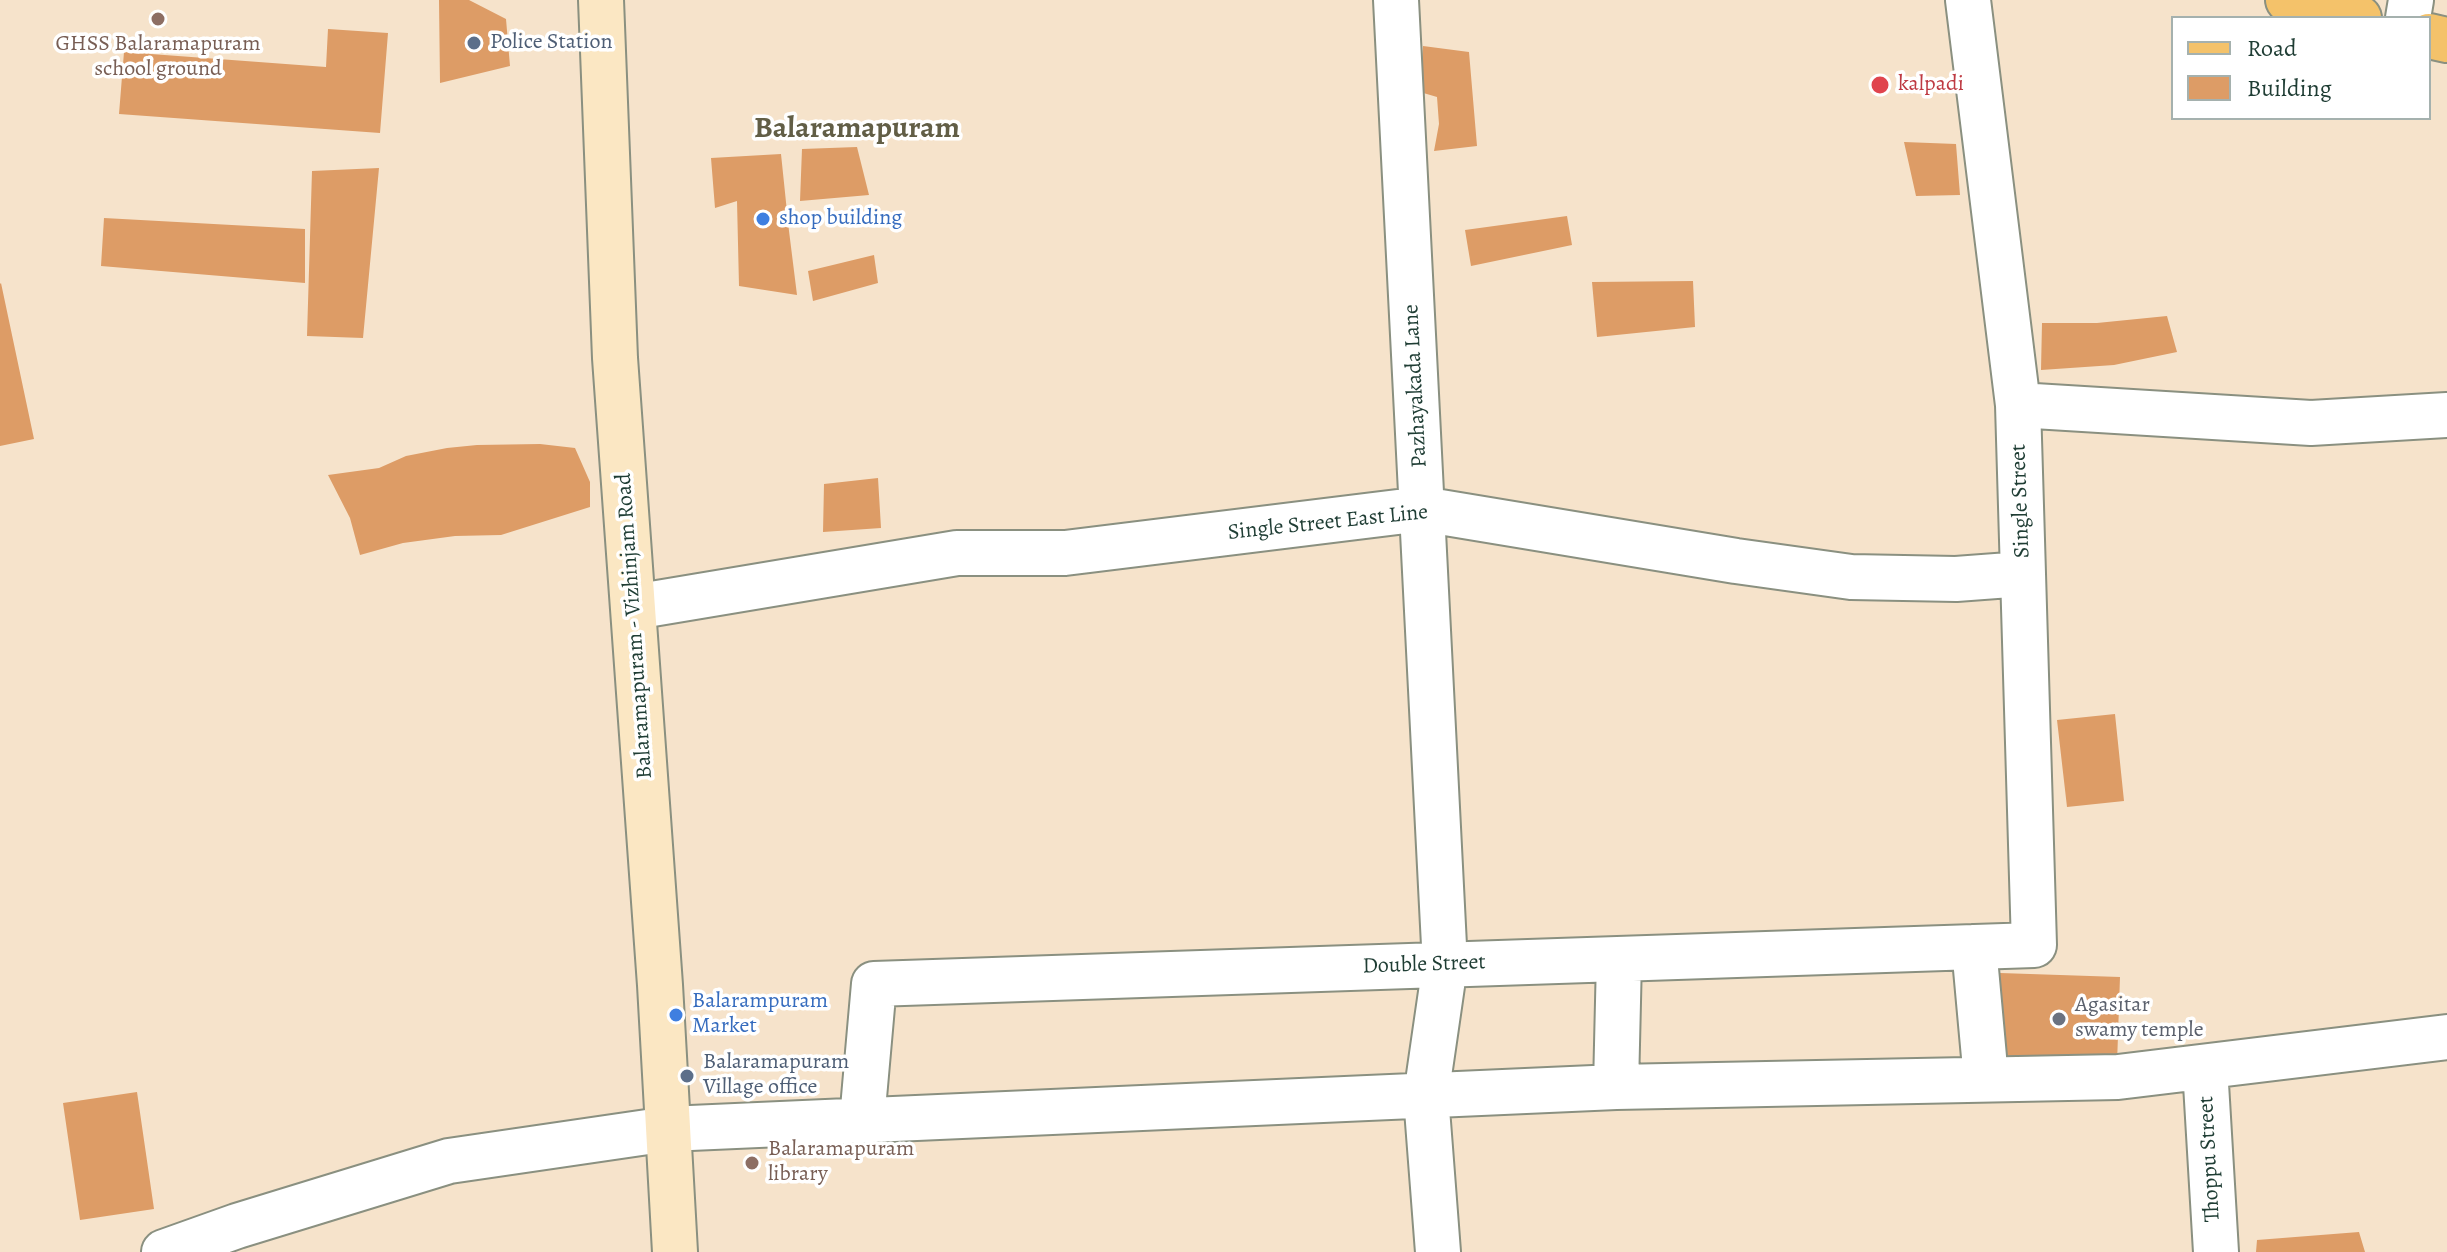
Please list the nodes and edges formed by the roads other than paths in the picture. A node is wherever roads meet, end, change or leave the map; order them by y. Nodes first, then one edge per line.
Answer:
1 (601, 0) edge
2 (1396, 0) edge
3 (1968, 0) edge
4 (2288, 0) edge
5 (2351, 16) edge
6 (2018, 405) junction
7 (2447, 415) edge
8 (1422, 509) junction
9 (2023, 574) junction
10 (634, 607) junction
11 (1974, 947) junction
12 (1619, 959) junction
13 (1445, 965) junction
14 (2447, 1037) edge
15 (2205, 1067) junction
16 (1986, 1079) junction
17 (1616, 1087) junction
18 (1426, 1096) junction
19 (862, 1120) junction
20 (668, 1129) junction
21 (164, 1252) edge
22 (675, 1252) edge
23 (1438, 1252) edge
24 (2216, 1252) edge

1 - 10 main road, Balaramapuram - Vizhinjam Road
2 - 8 street, Pazhayakada Lane
3 - 6 street, Single Street
4 - 5 main road
6 - 7 street
6 - 9 street, Single Street
8 - 9 street, Single Street East Line
8 - 10 street, Single Street East Line
8 - 13 street, Pazhayakada Lane
9 - 11 street, Single Street
10 - 20 main road, Balaramapuram - Vizhinjam Road
11 - 12 street, Double Street
11 - 16 street
12 - 13 street, Double Street
12 - 17 street
13 - 18 street, Pazhayakada Lane
13 - 19 street, Double Street
14 - 15 street
15 - 16 street
15 - 24 street, Thoppu Street
16 - 17 street
17 - 18 street
18 - 19 street
18 - 23 street, Pazhayakada Lane
19 - 20 street
20 - 21 street
20 - 22 main road, Balaramapuram - Vizhinjam Road

